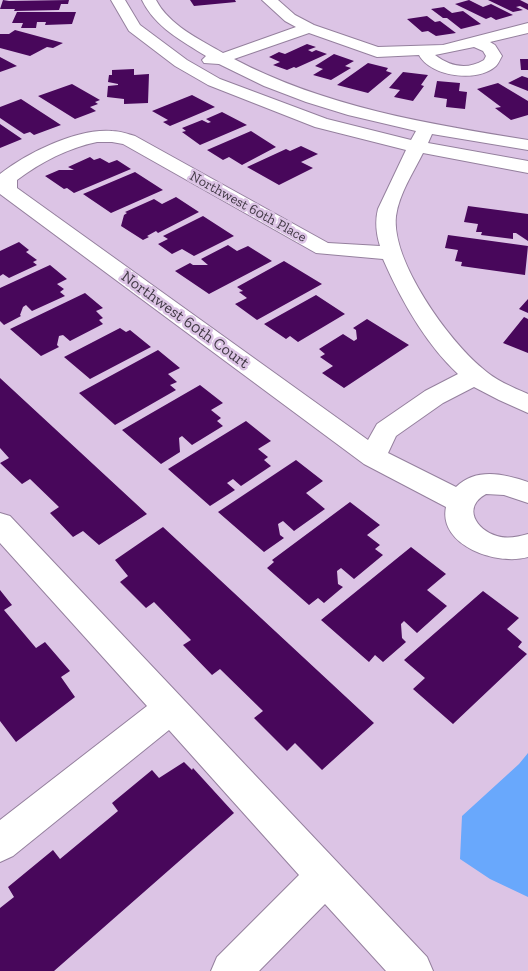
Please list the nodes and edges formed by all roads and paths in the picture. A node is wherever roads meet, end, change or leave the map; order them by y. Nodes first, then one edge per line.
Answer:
1 (118, 0) edge
2 (149, 0) edge
3 (269, 0) edge
4 (290, 18) junction
5 (272, 24) dead end
6 (309, 28) junction
7 (528, 28) edge
8 (218, 40) dead end
9 (475, 41) junction
10 (200, 46) junction
11 (427, 51) junction
12 (220, 59) junction
13 (181, 63) junction
14 (426, 129) junction
15 (111, 136) joint
16 (528, 145) edge
17 (417, 148) junction
18 (528, 167) edge
19 (391, 253) junction
20 (474, 376) junction
21 (528, 404) edge
22 (374, 457) junction
23 (528, 493) edge
24 (461, 502) junction
25 (0, 524) edge
26 (528, 545) edge
27 (171, 708) junction
28 (0, 843) edge
29 (325, 876) junction
30 (231, 971) edge
31 (413, 971) edge

1 - 13 street
2 - 10 street
3 - 4 street
4 - 5 street
4 - 6 street
6 - 11 street
6 - 12 street
7 - 9 street
8 - 10 street
9 - 11 street
9 - 11 street
10 - 12 street
10 - 13 street
12 - 13 street
12 - 14 street
13 - 17 street
14 - 16 street
14 - 17 street
15 - 19 street, Northwest 60th Place
15 - 22 street, Northwest 60th Court
17 - 18 street
17 - 19 street
19 - 20 street
20 - 21 street
20 - 22 street
22 - 24 street, Northwest 60th Court
23 - 24 street
24 - 26 street
25 - 27 street
27 - 28 street
27 - 29 street
29 - 30 street
29 - 31 street

